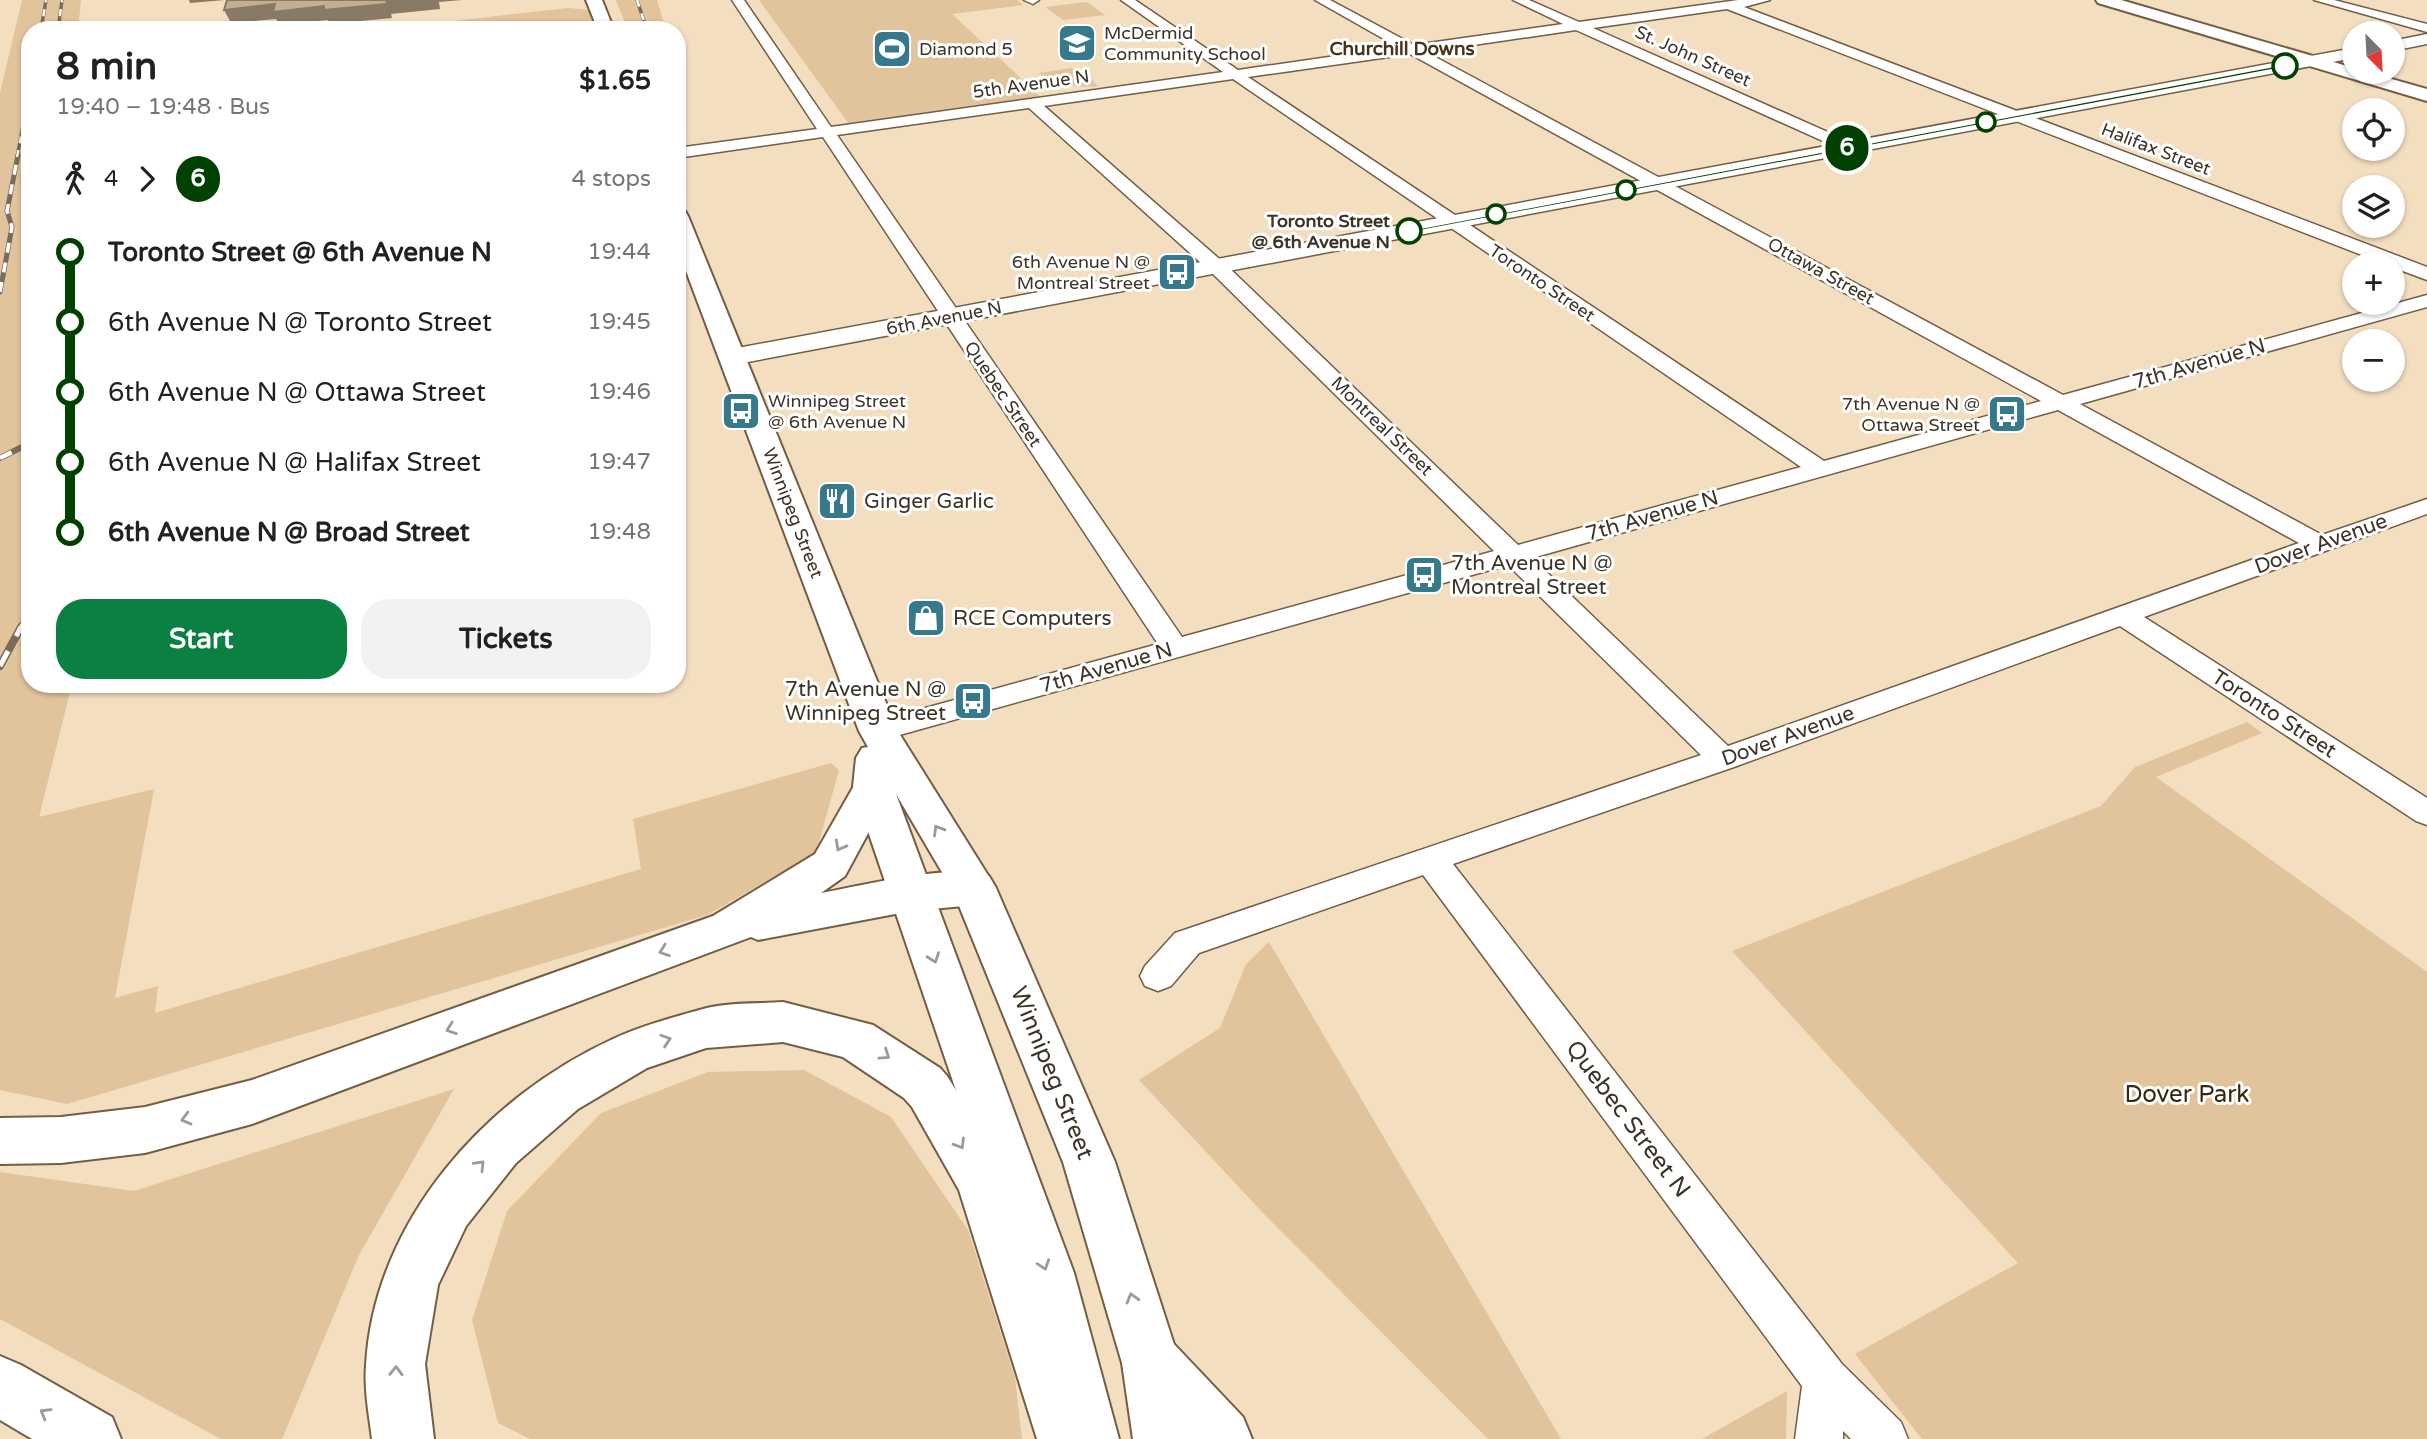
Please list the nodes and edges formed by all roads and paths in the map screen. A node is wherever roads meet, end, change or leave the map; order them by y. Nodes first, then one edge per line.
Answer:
1 (594, 0) edge
2 (738, 0) edge
3 (1127, 0) edge
4 (1321, 0) edge
5 (1519, 0) edge
6 (1764, 0) edge
7 (2104, 0) edge
8 (2128, 0) edge
9 (2320, 0) edge
10 (1721, 3) edge
11 (602, 21) edge
12 (1579, 26) junction
13 (2427, 28) edge
14 (2427, 39) edge
15 (2405, 43) edge
16 (1412, 50) junction
17 (2342, 55) edge
18 (2320, 60) junction
19 (2342, 63) edge
20 (1236, 74) junction
21 (2405, 81) edge
22 (2427, 87) edge
23 (2427, 95) edge
24 (1032, 103) junction
25 (2018, 116) junction
26 (828, 132) junction
27 (1851, 148) junction
28 (686, 152) edge
29 (1660, 183) junction
30 (1452, 223) junction
31 (686, 239) edge
32 (1217, 267) junction
33 (2427, 274) edge
34 (2427, 301) edge
35 (950, 317) junction
36 (732, 358) junction
37 (2061, 402) junction
38 (1820, 469) junction
39 (2427, 506) edge
40 (2320, 544) junction
41 (1515, 554) junction
42 (2122, 615) junction
43 (1176, 649) junction
44 (878, 732) junction
45 (1723, 759) junction
46 (873, 787) junction
47 (2427, 813) edge
48 (1430, 859) junction
49 (974, 888) junction
50 (911, 894) junction
51 (729, 928) junction
52 (1158, 976) dead end
53 (0, 1141) edge
54 (1151, 1363) junction
55 (1826, 1380) junction
56 (0, 1386) edge
57 (90, 1439) edge
58 (403, 1439) edge
59 (1068, 1439) edge
60 (1088, 1439) edge
61 (1164, 1439) edge
62 (1221, 1439) edge
63 (1819, 1439) edge
64 (1884, 1439) edge

1 - 11 main road
2 - 26 street, Quebec Street
3 - 20 street, Toronto Street
4 - 16 street, Ottawa Street
5 - 12 street, St. John Street
6 - 10 street, 5th Avenue N
7 - 18 main road
8 - 18 main road
9 - 13 street
10 - 12 street, 5th Avenue N
10 - 25 street, Halifax Street
12 - 16 street, 5th Avenue N
12 - 27 street, St. John Street
14 - 15 street
16 - 20 street, 5th Avenue N
16 - 29 street, Ottawa Street
17 - 18 street, 6th Avenue N
18 - 19 main road
18 - 23 main road
18 - 25 street, 6th Avenue N
20 - 24 street, 5th Avenue N
20 - 30 street, Toronto Street
21 - 22 main road
24 - 26 street, 5th Avenue N
24 - 32 street, Montreal Street
25 - 27 street, 6th Avenue N
25 - 33 street, Halifax Street
26 - 28 street, 5th Avenue N
26 - 35 street, Quebec Street
27 - 29 street, 6th Avenue N
29 - 30 street, 6th Avenue N
29 - 37 street, Ottawa Street
30 - 32 street, 6th Avenue N
30 - 38 street, Toronto Street
31 - 36 main road, Winnipeg Street
32 - 35 street, 6th Avenue N
32 - 41 street, Montreal Street
34 - 37 street, 7th Avenue N
35 - 36 street, 6th Avenue N
35 - 43 street, Quebec Street
36 - 44 main road, Winnipeg Street
37 - 38 street, 7th Avenue N
37 - 40 street, Ottawa Street
38 - 41 street, 7th Avenue N
39 - 40 street, Dover Avenue
40 - 42 street, Dover Avenue
41 - 43 street, 7th Avenue N
41 - 45 street, Montreal Street
42 - 45 street, Dover Avenue
42 - 47 street, Toronto Street
43 - 44 street, 7th Avenue N
44 - 46 main road, Winnipeg Street
49 -> 44 main road, Winnipeg Street
45 - 48 street, Dover Avenue
46 - 50 main road, Winnipeg Street
46 -> 51 main road
48 - 52 street, Dover Avenue
48 - 55 street, Quebec Street N
49 - 50 main road
54 -> 49 main road, Winnipeg Street
50 - 51 main road
50 -> 60 main road, Winnipeg Street
51 -> 53 main road
54 - 61 main road, Winnipeg Street
54 - 62 main road
55 - 63 street
55 - 64 street, Quebec Street N
57 -> 56 main road
58 -> 59 main road

